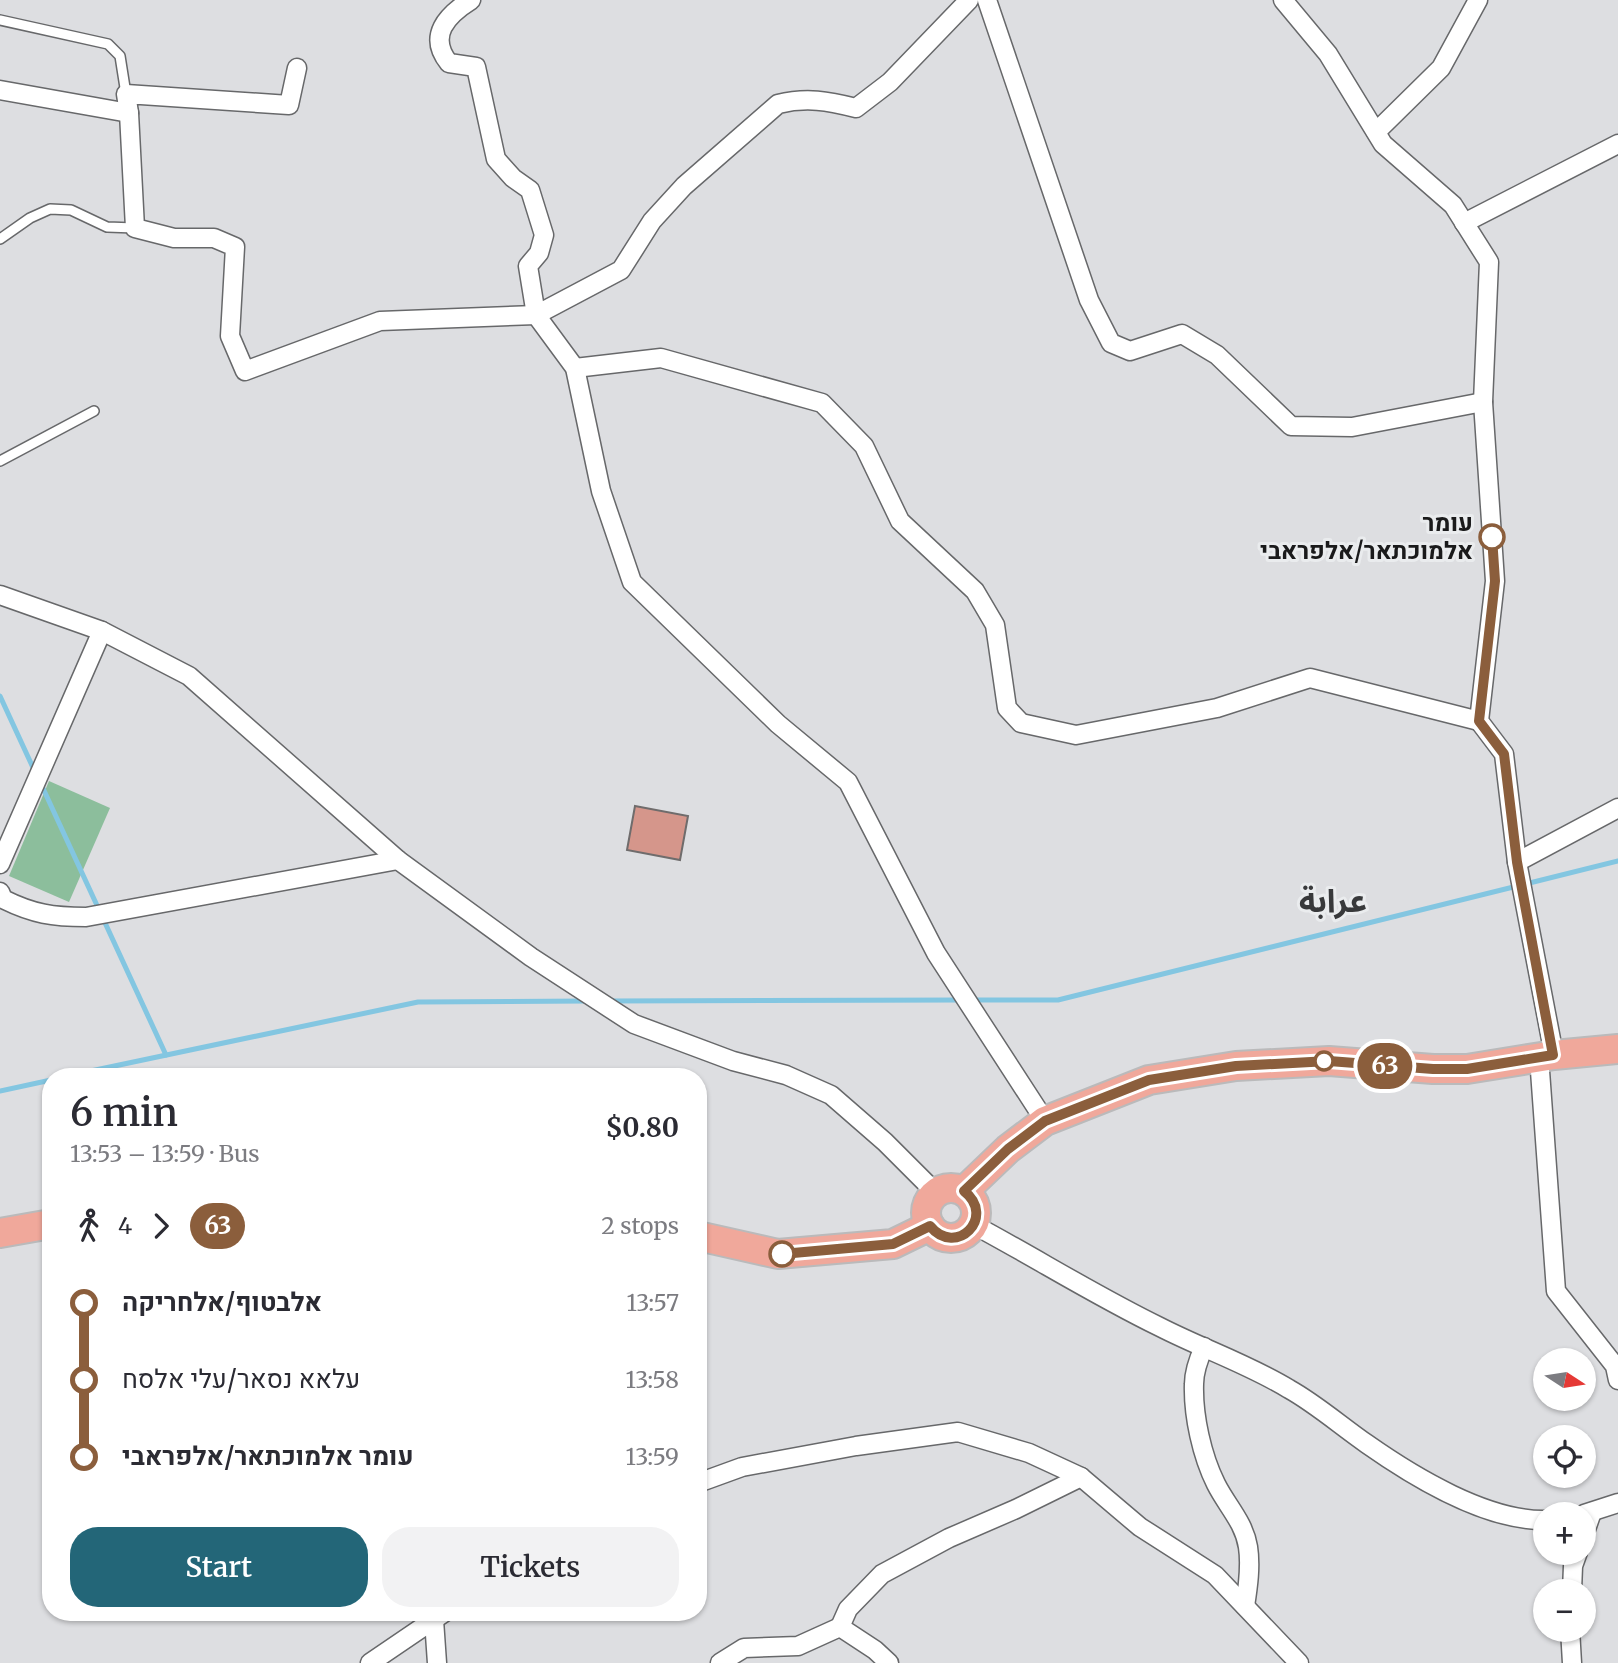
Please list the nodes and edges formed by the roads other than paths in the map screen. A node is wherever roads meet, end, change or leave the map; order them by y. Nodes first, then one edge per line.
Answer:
1 (471, 0) edge
2 (969, 0) edge
3 (987, 0) edge
4 (1283, 0) edge
5 (1478, 0) edge
6 (0, 20) edge
7 (297, 68) dead end
8 (0, 90) edge
9 (126, 94) junction
10 (129, 113) junction
11 (1376, 132) junction
12 (1618, 144) edge
13 (1464, 223) junction
14 (135, 228) junction
15 (0, 239) edge
16 (536, 315) junction
17 (575, 368) junction
18 (1483, 401) junction
19 (94, 411) dead end
20 (0, 461) edge
21 (0, 595) edge
22 (102, 631) junction
23 (1479, 721) junction
24 (1618, 808) edge
25 (398, 860) junction
26 (1517, 862) junction
27 (0, 864) edge
28 (0, 892) edge
29 (1618, 1049) edge
30 (1546, 1056) junction
31 (1045, 1121) junction
32 (964, 1191) junction
33 (936, 1193) junction
34 (974, 1225) junction
35 (42, 1226) edge
36 (930, 1226) junction
37 (0, 1233) edge
38 (707, 1238) edge
39 (1204, 1347) junction
40 (1618, 1380) edge
41 (1081, 1477) junction
42 (707, 1480) edge
43 (1618, 1503) edge
44 (1596, 1510) edge
45 (1533, 1520) edge
46 (1245, 1606) junction
47 (432, 1621) edge
48 (439, 1621) edge
49 (841, 1627) junction
50 (1571, 1642) edge
51 (370, 1663) edge
52 (437, 1663) edge
53 (720, 1663) edge
54 (889, 1663) edge
55 (1299, 1663) edge
56 (1572, 1663) edge

1 - 16 street
2 - 16 street
3 - 18 street
4 - 11 street
5 - 11 street
6 - 9 lane
7 - 9 street
8 - 10 street
9 - 10 street
10 - 14 street
11 - 13 street
12 - 13 street
13 - 18 street
14 - 15 lane
14 - 16 street
16 - 17 street
17 - 23 street
17 - 31 street
18 - 23 street
19 - 20 lane
21 - 22 street
22 - 25 street
22 - 27 street
23 - 26 street
24 - 26 street
25 - 28 street
25 - 33 street
26 - 30 street
29 - 30 main road
30 - 31 main road
30 - 40 street
31 - 32 main road
32 - 33 main road
32 - 34 main road
33 - 36 main road
34 - 36 main road
34 - 39 street
35 - 37 main road
36 - 38 main road
39 - 45 street
39 - 46 street
41 - 42 street
41 - 46 street
41 - 49 street
43 - 44 street
46 - 55 street
47 - 51 street
48 - 52 street
49 - 53 street
49 - 54 street
50 - 56 street

